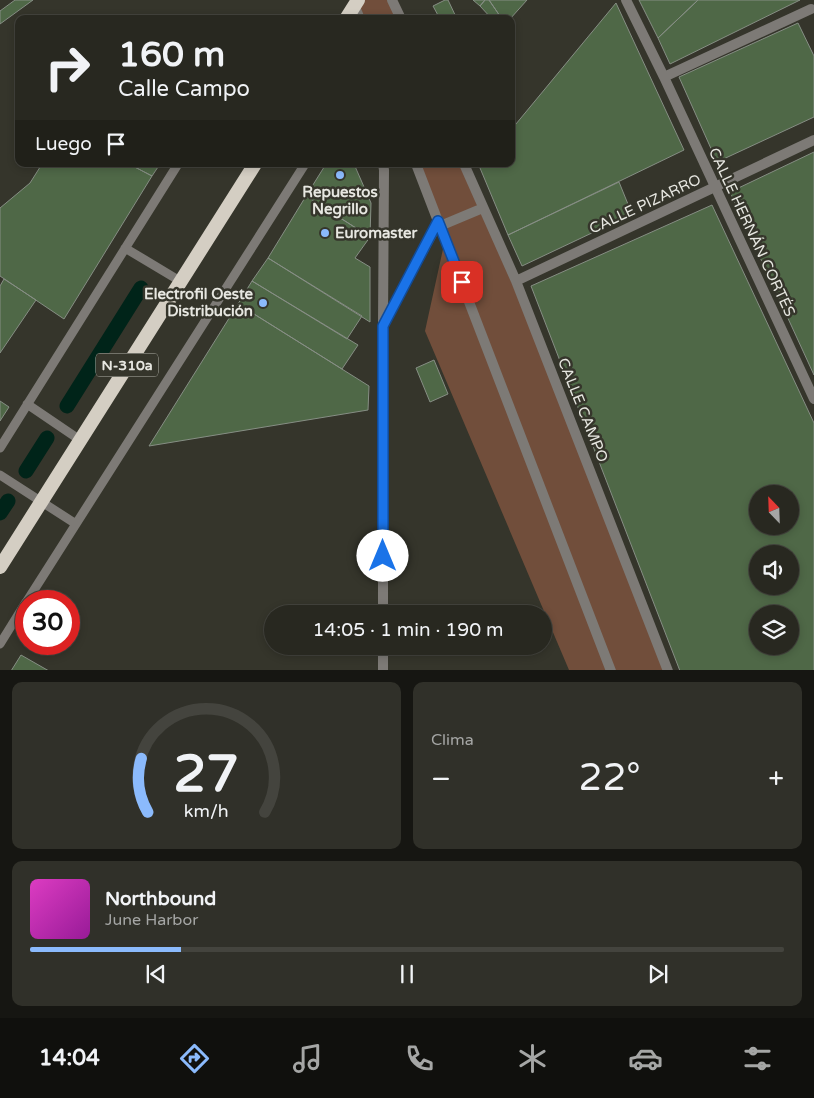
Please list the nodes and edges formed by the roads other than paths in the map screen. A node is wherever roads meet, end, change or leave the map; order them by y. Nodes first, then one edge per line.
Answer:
1 (392, 0) edge
2 (626, 0) edge
3 (356, 3) edge
4 (811, 9) dead end
5 (348, 15) edge
6 (399, 15) edge
7 (664, 77) junction
8 (814, 140) edge
9 (176, 167) edge
10 (253, 167) edge
11 (303, 167) edge
12 (383, 167) edge
13 (417, 167) edge
14 (465, 167) edge
15 (715, 188) junction
16 (483, 208) junction
17 (439, 224) junction
18 (125, 248) junction
19 (516, 281) junction
20 (180, 282) junction
21 (383, 326) junction
22 (814, 399) edge
23 (27, 404) junction
24 (80, 440) junction
25 (0, 448) edge
26 (0, 475) edge
27 (41, 501) junction
28 (76, 524) junction
29 (0, 567) edge
30 (34, 590) edge
31 (383, 605) edge
32 (15, 620) edge
33 (0, 644) edge
34 (383, 655) edge
35 (383, 670) edge
36 (611, 670) edge
37 (668, 670) edge

1 - 6 street
2 - 7 street, CALLE HERNÁN CORTÉS
3 - 5 highway
4 - 7 street
7 - 15 street, CALLE HERNÁN CORTÉS
8 - 15 street, CALLE PIZARRO
9 - 18 lane
10 - 20 highway, N-310a
11 - 28 lane
12 - 21 street
13 - 17 street
14 - 16 street, CALLE CAMPO
15 - 19 street, CALLE PIZARRO
15 - 22 street, CALLE HERNÁN CORTÉS
16 - 17 street
16 - 19 street, CALLE CAMPO
17 - 21 street
17 - 36 street
18 - 20 lane
18 - 23 lane
19 - 37 street, CALLE CAMPO
20 - 24 highway, N-310a
21 - 31 street
23 - 24 lane
23 - 25 lane
24 - 27 highway, N-310a
26 - 27 lane
27 - 28 lane
27 - 29 highway, N-310a
28 - 30 lane
32 - 33 lane
34 - 35 street

